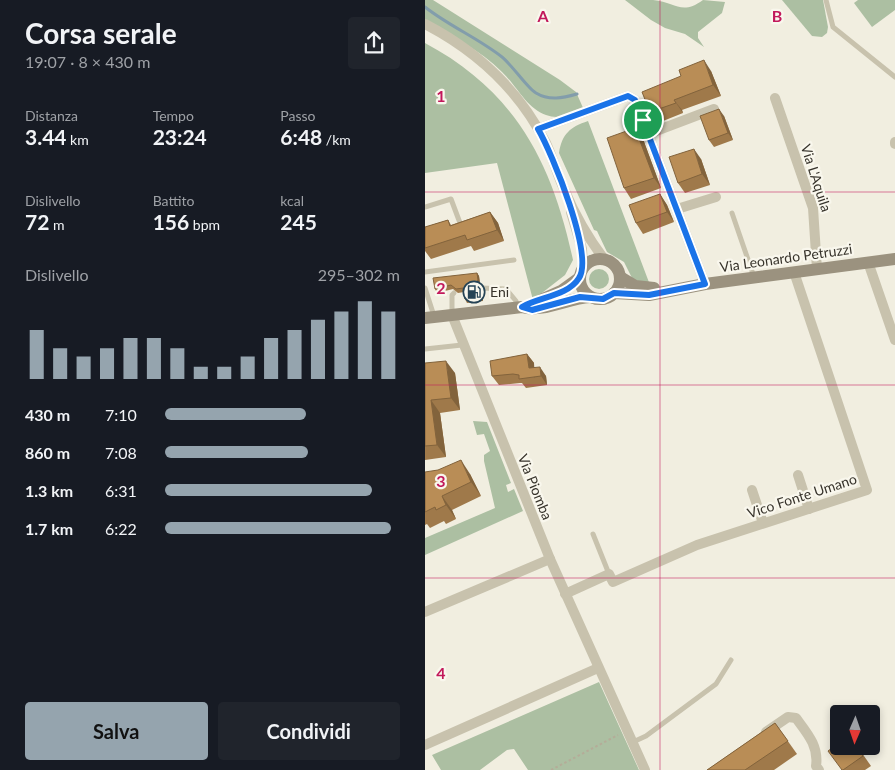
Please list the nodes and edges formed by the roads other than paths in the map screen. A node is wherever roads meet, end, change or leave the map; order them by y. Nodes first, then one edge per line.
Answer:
1 (827, 0) edge
2 (425, 24) edge
3 (895, 77) edge
4 (775, 98) dead end
5 (714, 109) edge
6 (538, 129) junction
7 (648, 134) junction
8 (565, 192) junction
9 (716, 197) dead end
10 (425, 207) edge
11 (677, 210) junction
12 (732, 213) dead end
13 (459, 223) edge
14 (604, 259) junction
15 (895, 259) edge
16 (514, 260) dead end
17 (868, 262) junction
18 (817, 269) junction
19 (425, 272) edge
20 (581, 272) junction
21 (794, 272) junction
22 (620, 277) junction
23 (755, 277) junction
24 (705, 284) junction
25 (425, 288) edge
26 (481, 288) edge
27 (681, 288) junction
28 (614, 293) junction
29 (454, 294) dead end
30 (590, 297) junction
31 (519, 307) junction
32 (452, 315) junction
33 (430, 317) edge
34 (895, 340) edge
35 (462, 345) junction
36 (425, 349) edge
37 (798, 475) dead end
38 (752, 490) dead end
39 (809, 508) junction
40 (763, 523) junction
41 (593, 534) dead end
42 (549, 559) junction
43 (609, 574) junction
44 (565, 594) junction
45 (425, 612) edge
46 (731, 660) dead end
47 (598, 668) junction
48 (757, 738) edge
49 (632, 743) junction
50 (425, 746) edge
51 (815, 769) edge
52 (645, 770) edge

1 - 3 lane
2 - 6 street
4 - 18 street, Via L'Aquila
5 - 7 street
6 - 7 street
6 - 8 street
7 - 11 street
8 - 14 street
8 - 20 street
9 - 11 street
10 - 13 lane
11 - 24 street
12 - 23 lane
14 - 20 main road
14 - 22 main road
15 - 17 main road, Via Leonardo Petruzzi
16 - 19 lane
17 - 18 main road, Via Leonardo Petruzzi
17 - 34 street
18 - 21 main road, Via Leonardo Petruzzi
20 - 30 main road
20 - 31 main road
21 - 23 main road, Via Leonardo Petruzzi
21 - 39 street, Vico Fonte Umano
22 - 27 main road, Via Leonardo Petruzzi
22 - 28 main road
23 - 24 main road, Via Leonardo Petruzzi
24 - 27 main road, Via Leonardo Petruzzi
25 - 33 lane
26 - 31 lane
27 - 28 main road, Via Leonardo Petruzzi
28 - 30 main road
29 - 32 lane
30 - 31 main road
31 - 32 main road
32 - 33 main road
32 - 35 street, Via Piomba
35 - 36 lane
35 - 42 street, Via Piomba
37 - 39 street
38 - 40 street
39 - 40 street, Vico Fonte Umano
40 - 43 street, Vico Fonte Umano
41 - 43 lane
42 - 44 street, Via Piomba
42 - 45 street
43 - 44 street, Vico Fonte Umano
44 - 47 street, Via Piomba
46 - 49 lane
47 - 49 street, Via Piomba
47 - 50 street
48 - 51 street
49 - 52 street, Via Piomba

